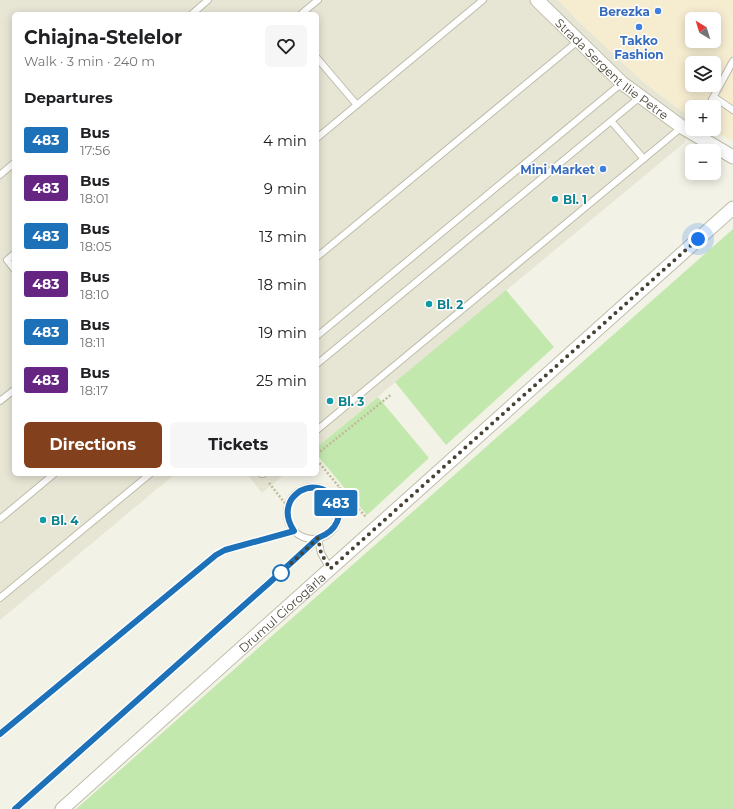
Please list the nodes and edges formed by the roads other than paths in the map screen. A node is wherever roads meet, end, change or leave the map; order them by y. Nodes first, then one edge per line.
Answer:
1 (208, 0) edge
2 (318, 0) edge
3 (483, 0) edge
4 (537, 0) edge
5 (194, 12) edge
6 (303, 12) edge
7 (578, 41) junction
8 (319, 60) edge
9 (733, 61) edge
10 (622, 83) junction
11 (640, 97) junction
12 (714, 97) junction
13 (712, 100) edge
14 (357, 105) junction
15 (733, 110) edge
16 (611, 121) junction
17 (685, 126) edge
18 (685, 132) edge
19 (319, 136) edge
20 (700, 136) edge
21 (733, 157) edge
22 (644, 159) junction
23 (12, 165) edge
24 (0, 175) edge
25 (733, 208) edge
26 (319, 255) edge
27 (12, 256) edge
28 (12, 266) edge
29 (319, 334) edge
30 (319, 362) edge
31 (12, 392) edge
32 (0, 401) edge
33 (319, 428) edge
34 (52, 476) edge
35 (148, 476) edge
36 (0, 519) edge
37 (294, 531) junction
38 (318, 538) junction
39 (330, 569) junction
40 (0, 598) edge
41 (0, 734) edge
42 (15, 809) edge
43 (62, 809) edge

1 - 5 lane
2 - 6 lane
3 - 14 lane
4 - 7 street, Strada Sergent Ilie Petre
7 - 10 street, Strada Sergent Ilie Petre
7 - 26 lane
8 - 14 lane
9 - 12 lane
10 - 11 street, Strada Sergent Ilie Petre
10 - 29 lane
11 - 16 lane
11 - 17 street, Strada Sergent Ilie Petre
12 - 13 lane
12 - 15 lane
14 - 19 lane
16 - 22 lane
16 - 30 lane
18 - 22 lane
20 - 21 street, Strada Sergent Ilie Petre
22 - 33 lane
23 - 24 lane
25 - 39 street, Drumul Ciorogârla
27 - 28 lane
31 - 32 lane
34 - 36 lane
35 - 40 lane
37 - 38 lane
37 - 38 lane
37 - 41 lane
38 - 39 lane
38 - 42 lane
39 - 43 street, Drumul Ciorogârla

